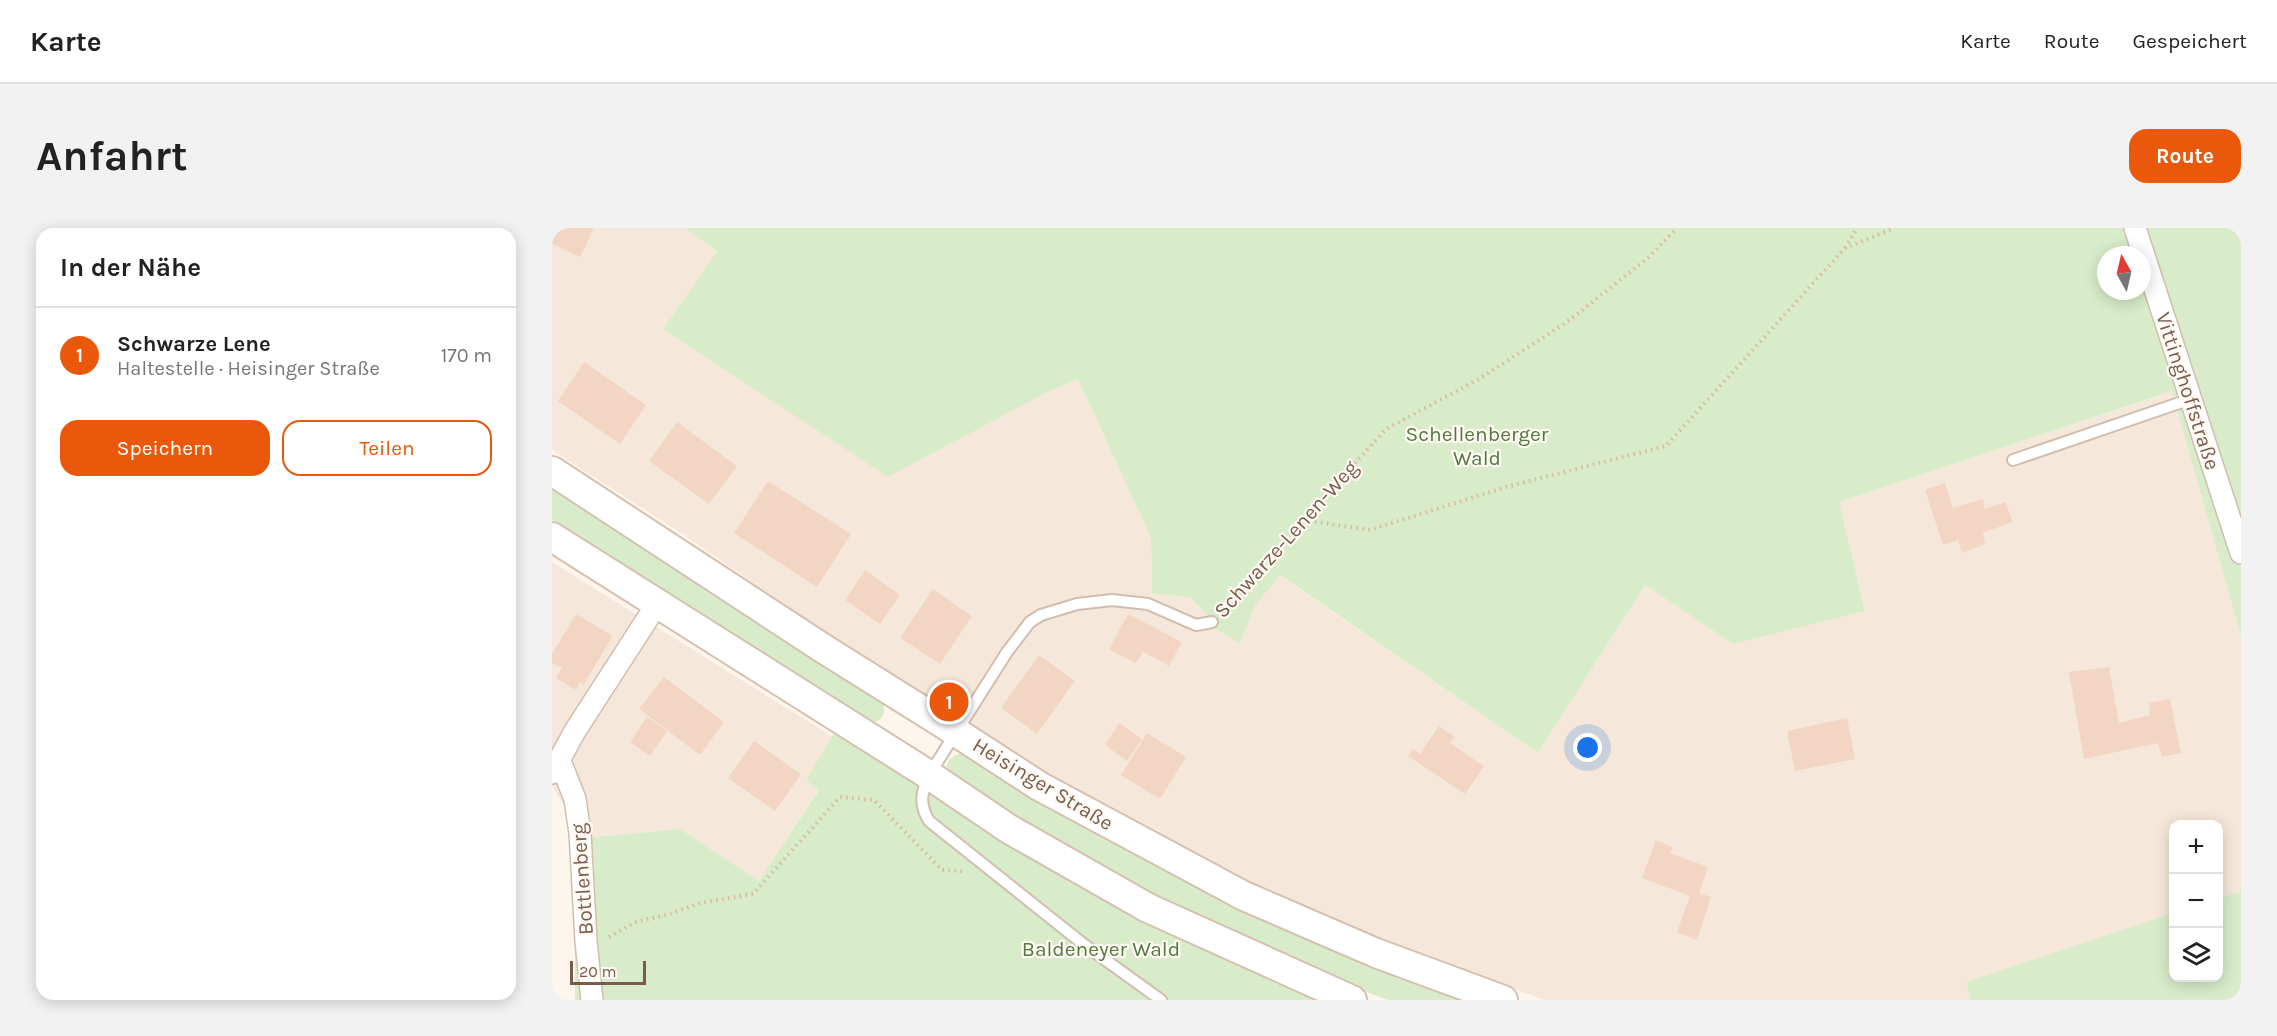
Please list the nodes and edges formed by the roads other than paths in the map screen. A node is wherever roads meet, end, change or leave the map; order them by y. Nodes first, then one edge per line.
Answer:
1 (2135, 228) edge
2 (2191, 399) junction
3 (2013, 460) dead end
4 (552, 471) edge
5 (552, 537) edge
6 (2241, 553) edge
7 (657, 604) junction
8 (1212, 622) road end
9 (955, 732) junction
10 (556, 767) edge
11 (928, 775) junction
12 (592, 1000) edge
13 (1161, 1000) edge
14 (1352, 1000) edge
15 (1503, 1000) edge

1 - 2 street, Vittinghoffstraße
2 - 3 lane
2 - 6 street, Vittinghoffstraße
4 - 9 main road, Heisinger Straße
5 - 7 main road
7 - 10 street, Bottlenberg
7 - 11 main road
8 - 9 lane, Schwarze-Lenen-Weg
9 - 11 lane, Schwarze-Lenen-Weg
9 - 15 main road, Heisinger Straße
10 - 12 street, Bottlenberg
11 - 13 lane, Schwarze-Lenen-Weg
11 - 14 main road

